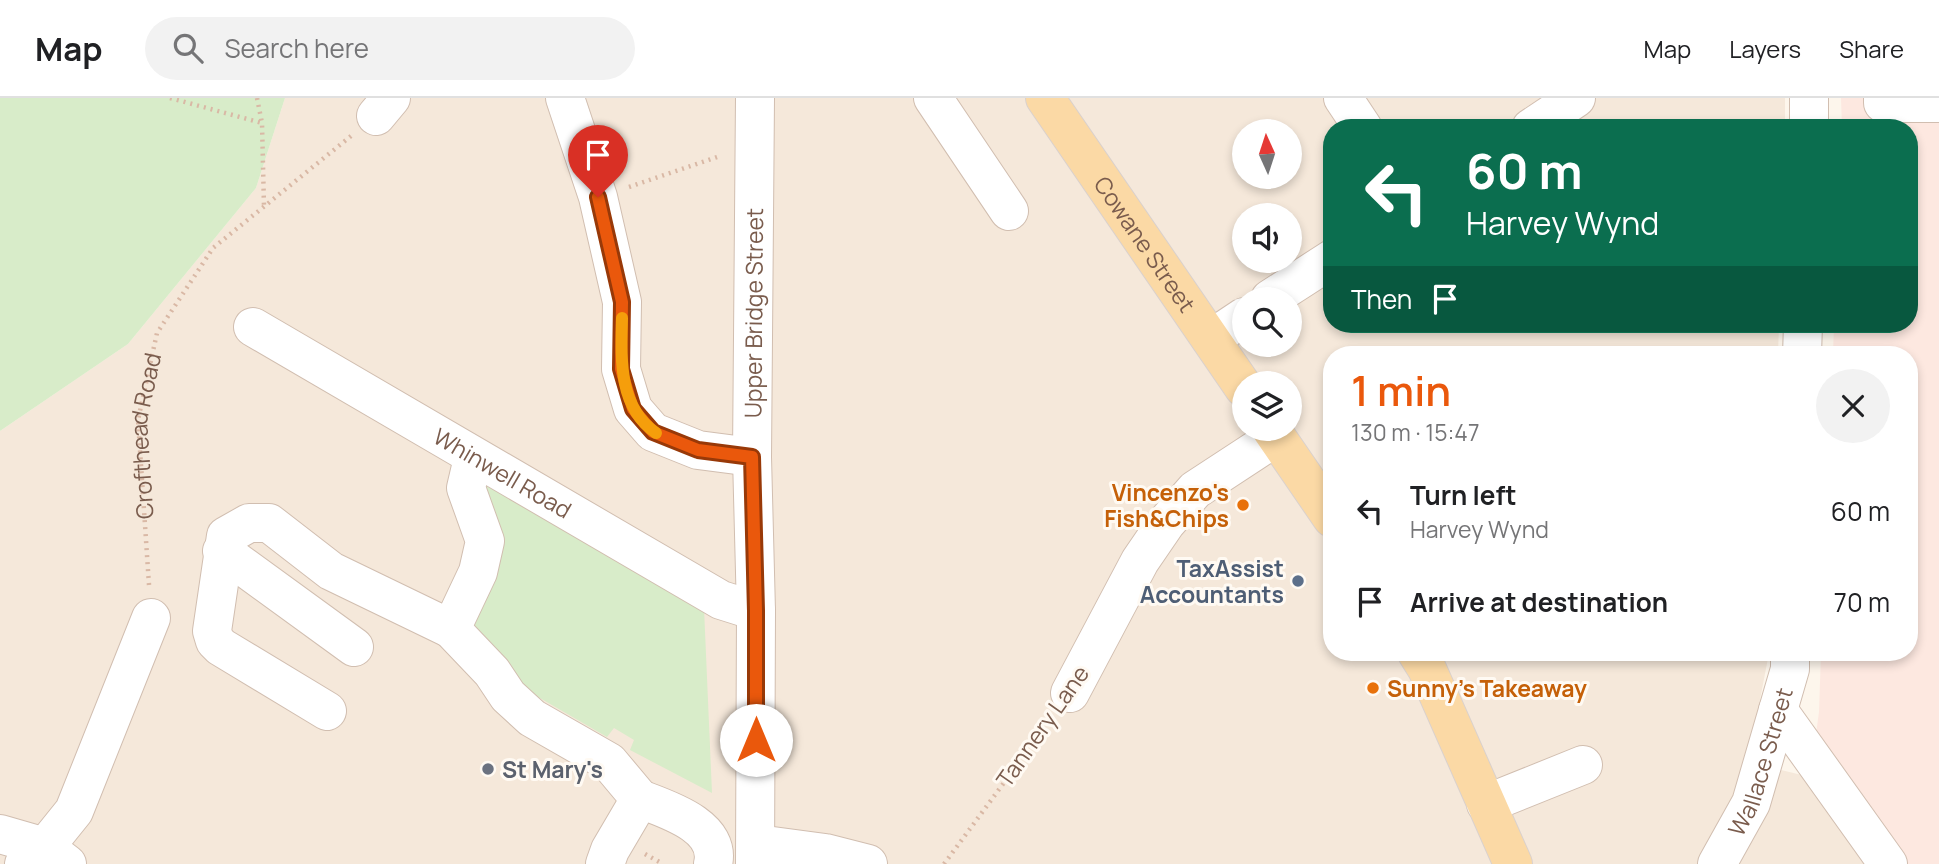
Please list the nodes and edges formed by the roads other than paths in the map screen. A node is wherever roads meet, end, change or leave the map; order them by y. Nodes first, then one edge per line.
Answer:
1 (565, 98) edge
2 (755, 98) edge
3 (933, 98) edge
4 (1045, 98) edge
5 (1343, 98) edge
6 (1576, 98) edge
7 (1809, 98) edge
8 (1883, 98) edge
9 (1939, 103) edge
10 (1357, 119) edge
11 (1544, 119) edge
12 (1809, 119) edge
13 (1009, 211) dead end
14 (1323, 265) edge
15 (1289, 287) edge
16 (1232, 325) edge
17 (253, 327) dead end
18 (1211, 339) junction
19 (1233, 371) edge
20 (1263, 441) edge
21 (1279, 441) edge
22 (752, 457) junction
23 (474, 458) junction
24 (1323, 505) edge
25 (222, 551) junction
26 (756, 611) junction
27 (151, 618) road end
28 (451, 629) junction
29 (354, 647) dead end
30 (1422, 661) edge
31 (1790, 661) edge
32 (1070, 693) road end
33 (1778, 709) junction
34 (327, 711) dead end
35 (1583, 765) dead end
36 (640, 799) junction
37 (1486, 804) junction
38 (0, 834) edge
39 (755, 854) edge
40 (45, 858) edge
41 (605, 864) edge
42 (712, 864) edge
43 (868, 864) edge
44 (1513, 864) edge
45 (1717, 864) edge
46 (1888, 864) edge

1 - 22 street
2 - 22 street, Upper Bridge Street
3 - 13 street
4 - 18 main road, Cowane Street
5 - 10 street
6 - 11 street
7 - 12 street
8 - 9 street
14 - 15 street
16 - 18 street
17 - 23 street, Whinwell Road
18 - 19 main road, Cowane Street
20 - 32 street, Tannery Lane
21 - 24 main road
22 - 26 street, Upper Bridge Street
23 - 26 street, Whinwell Road
23 - 28 street
25 - 28 street
25 - 29 street
25 - 34 street
26 - 39 street, Upper Bridge Street
27 - 40 street
28 - 36 street
30 - 37 main road
31 - 33 street, Wallace Street
33 - 45 street, Wallace Street
33 - 46 street
35 - 37 street
36 - 41 street
36 - 42 street
37 - 44 main road
38 - 40 street
39 - 43 street

